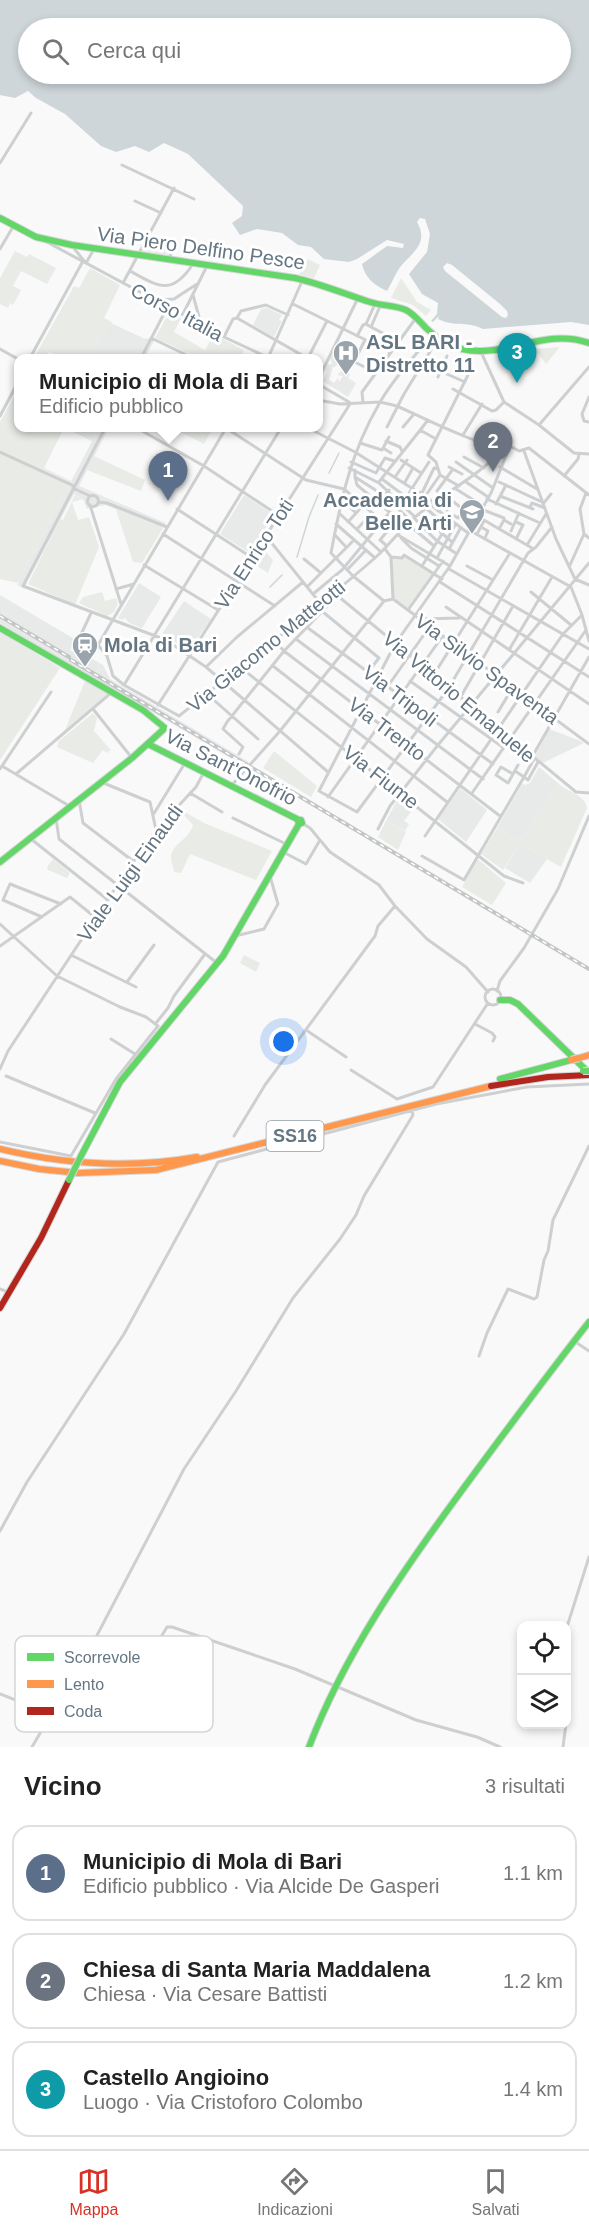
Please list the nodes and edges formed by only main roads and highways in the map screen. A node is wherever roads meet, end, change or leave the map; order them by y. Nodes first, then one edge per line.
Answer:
1 (0, 218) edge
2 (589, 343) edge
3 (0, 628) edge
4 (148, 744) junction
5 (0, 862) edge
6 (500, 999) road end
7 (589, 1055) edge
8 (571, 1058) junction
9 (588, 1073) edge
10 (500, 1079) junction
11 (0, 1149) edge
12 (0, 1161) edge
13 (0, 1308) edge
14 (589, 1322) edge
15 (309, 1747) edge

1 - 2 main road, Via Piero Delfino Pesce
3 - 4 main road
4 - 5 main road
4 - 13 main road, Via Sant'Onofrio, bridge
6 - 8 main road
7 - 8 main road, bridge
8 - 9 main road
8 - 10 main road
9 - 10 main road, SS16
9 - 12 main road, SS16
10 - 11 main road, SS16
14 - 15 main road

